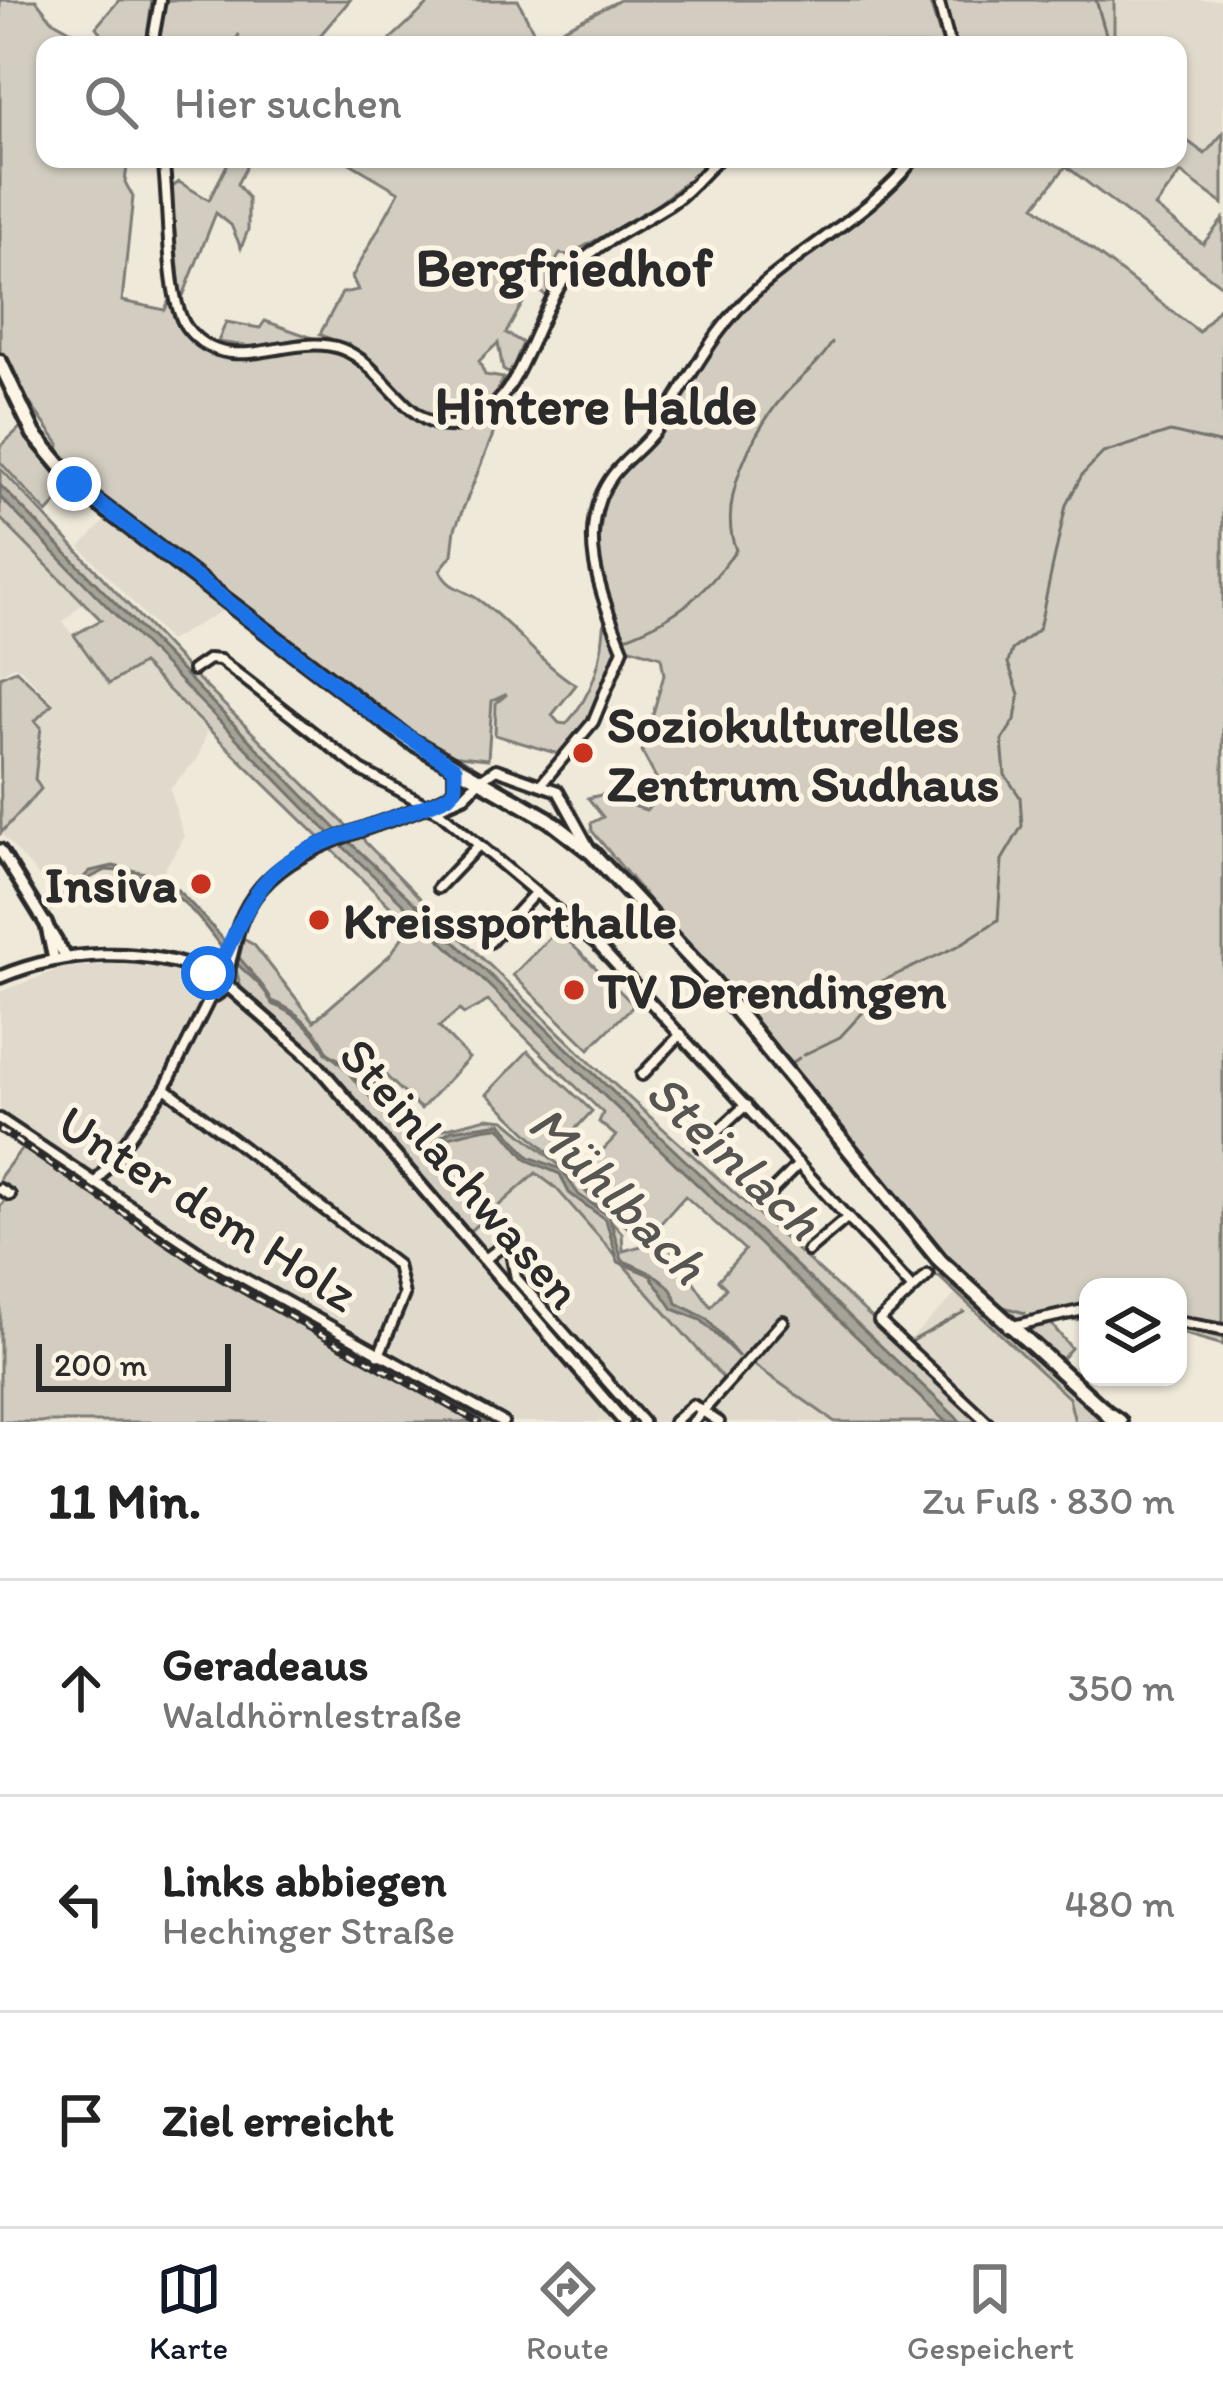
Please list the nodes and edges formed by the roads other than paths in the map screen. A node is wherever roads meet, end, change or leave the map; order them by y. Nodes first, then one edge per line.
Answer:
1 (160, 0) edge
2 (938, 0) edge
3 (154, 36) edge
4 (948, 36) edge
5 (164, 168) edge
6 (709, 168) edge
7 (905, 168) edge
8 (0, 362) edge
9 (193, 670) dead end
10 (455, 768) junction
11 (479, 781) junction
12 (543, 782) junction
13 (448, 796) junction
14 (431, 807) junction
15 (574, 815) junction
16 (561, 828) junction
17 (478, 846) junction
18 (0, 850) edge
19 (592, 853) junction
20 (438, 888) dead end
21 (535, 893) junction
22 (490, 942) dead end
23 (60, 958) junction
24 (0, 977) edge
25 (212, 980) junction
26 (682, 1032) junction
27 (643, 1076) dead end
28 (165, 1088) junction
29 (746, 1105) junction
30 (0, 1119) edge
31 (701, 1148) dead end
32 (800, 1164) junction
33 (94, 1185) junction
34 (0, 1189) edge
35 (10, 1196) dead end
36 (762, 1201) dead end
37 (848, 1217) junction
38 (808, 1251) dead end
39 (484, 1260) junction
40 (928, 1274) dead end
41 (912, 1288) junction
42 (1079, 1311) edge
43 (783, 1321) dead end
44 (1187, 1324) edge
45 (1008, 1328) junction
46 (1223, 1330) edge
47 (380, 1355) junction
48 (705, 1411) junction
49 (1114, 1420) edge
50 (503, 1422) edge
51 (624, 1422) edge
52 (644, 1422) edge
53 (674, 1422) edge
54 (693, 1422) edge
55 (719, 1422) edge
56 (987, 1422) edge

1 - 3 street
2 - 4 street
5 - 6 street
7 - 12 street
8 - 10 main road
9 - 14 street
10 - 11 main road
10 - 13 street
11 - 12 street
11 - 13 street
11 - 14 street
11 - 16 main road
12 - 15 street
13 - 14 street
14 - 17 street
14 - 25 street
15 - 16 street
15 - 19 street
16 - 19 main road
17 - 20 street
17 - 21 street
18 - 23 street
19 - 45 main road
21 - 22 street
21 - 26 street
23 - 24 street, Steinlachwasen
23 - 25 street, Steinlachwasen
25 - 28 street
25 - 39 street, Steinlachwasen
26 - 27 street
26 - 29 street
28 - 33 street
28 - 47 street
29 - 31 street
29 - 32 street
30 - 33 street, Unter dem Holz
32 - 36 street
32 - 37 street
33 - 47 street, Unter dem Holz
34 - 35 street
37 - 38 street
37 - 41 street
39 - 51 street, Steinlachwasen
39 - 52 street
40 - 41 street
41 - 56 street
42 - 45 street
43 - 48 street
44 - 46 street
45 - 49 main road
47 - 50 street, Unter dem Holz
48 - 53 street
48 - 54 street
48 - 55 street

